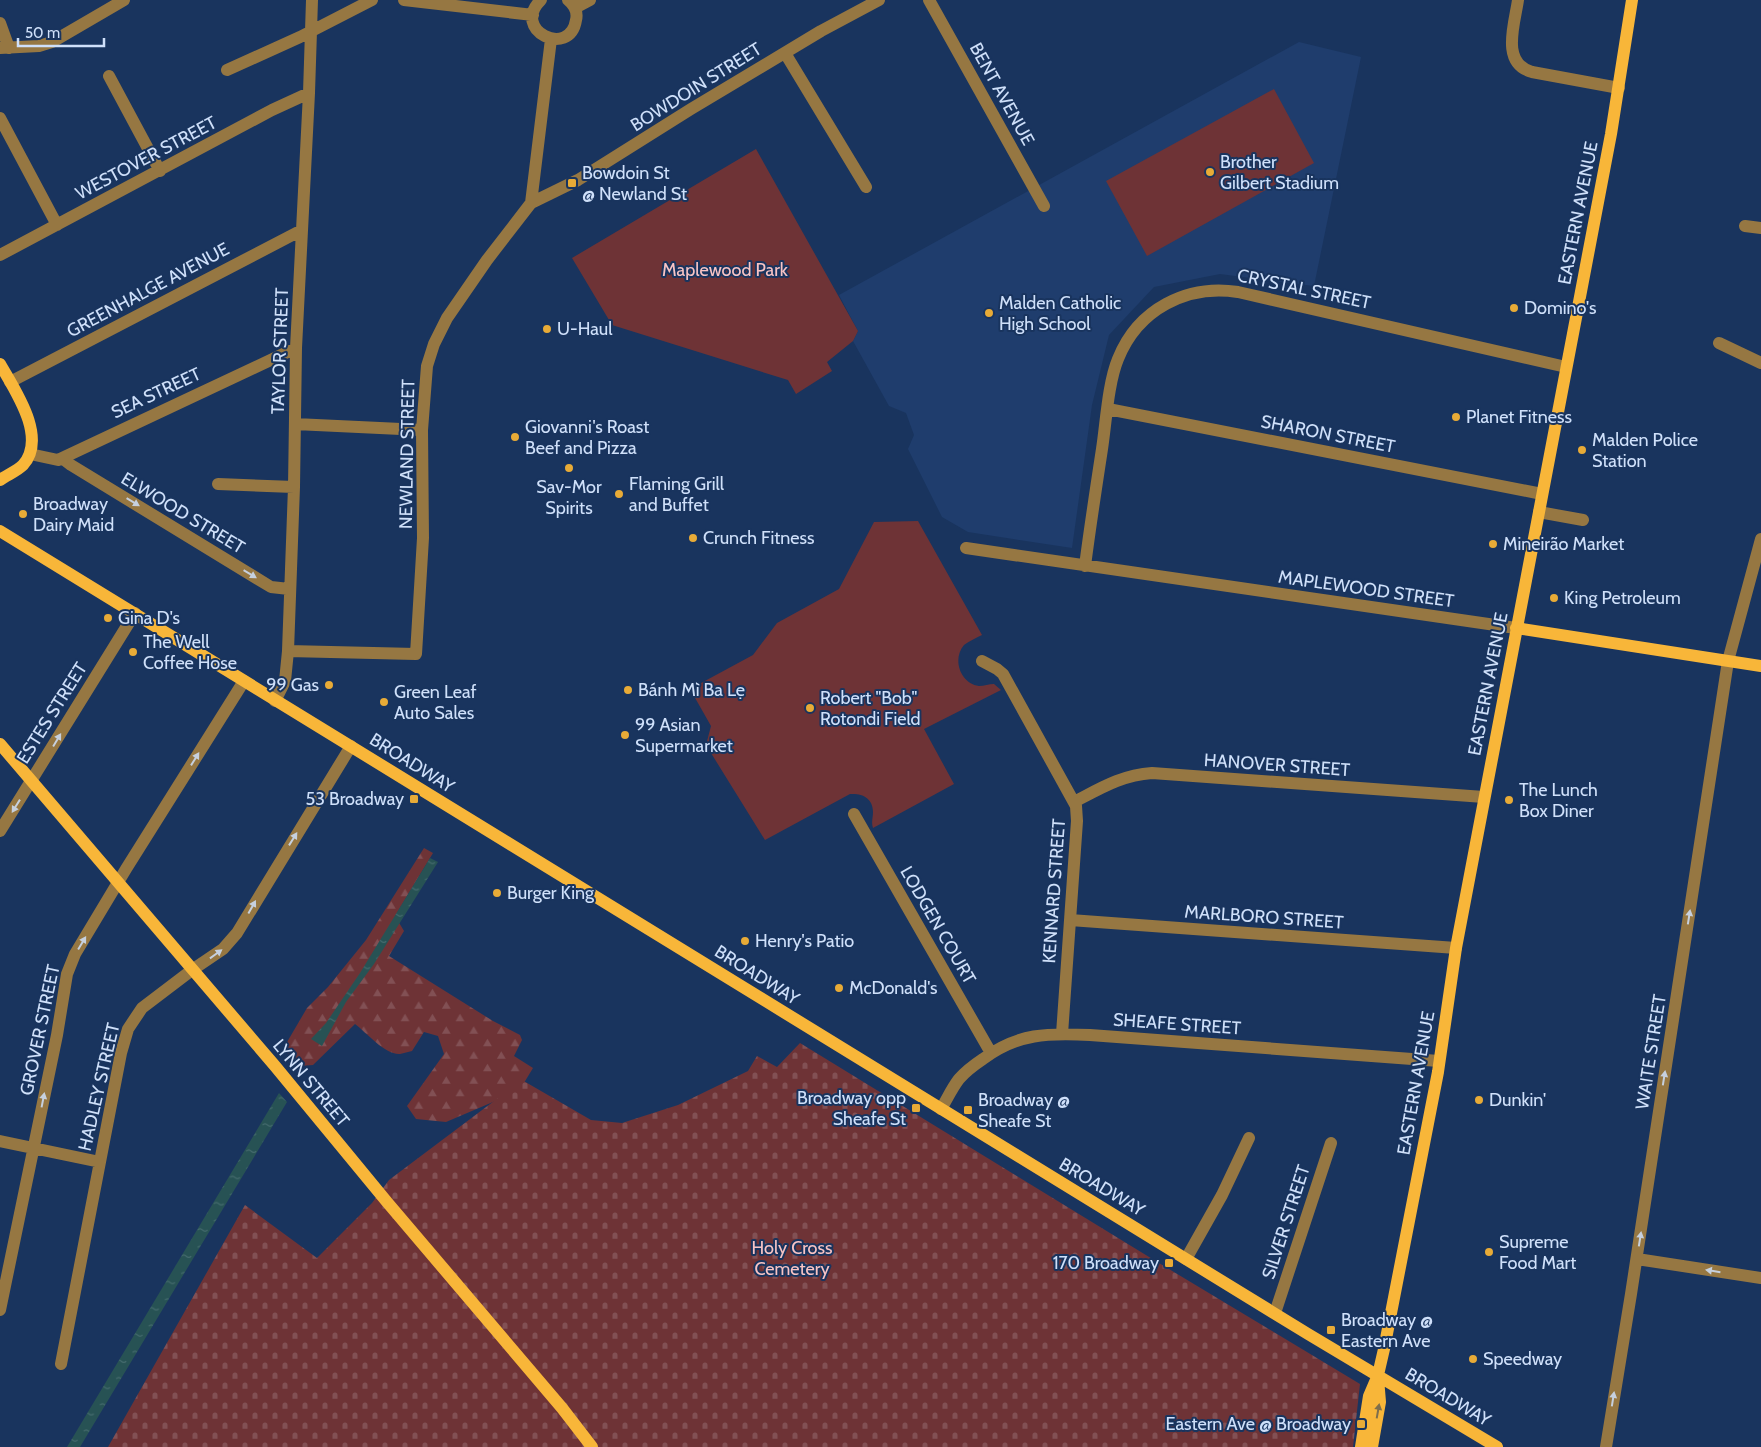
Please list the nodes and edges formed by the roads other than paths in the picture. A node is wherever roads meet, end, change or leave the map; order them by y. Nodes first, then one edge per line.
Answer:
1 (124, 0) edge
2 (312, 0) edge
3 (372, 0) edge
4 (404, 0) edge
5 (541, 0) edge
6 (590, 0) edge
7 (879, 0) edge
8 (929, 0) edge
9 (1518, 0) edge
10 (1632, 0) edge
11 (571, 4) edge
12 (533, 15) junction
13 (0, 23) edge
14 (311, 31) junction
15 (551, 39) junction
16 (5, 48) edge
17 (785, 52) junction
18 (227, 70) dead end
19 (109, 76) dead end
20 (1619, 88) junction
21 (310, 93) junction
22 (0, 118) edge
23 (160, 171) junction
24 (866, 187) dead end
25 (531, 203) junction
26 (1044, 206) dead end
27 (57, 225) junction
28 (1745, 226) dead end
29 (1761, 228) edge
30 (302, 230) junction
31 (0, 255) edge
32 (1719, 343) dead end
33 (296, 348) junction
34 (1761, 363) edge
35 (0, 364) edge
36 (1566, 367) junction
37 (10, 382) junction
38 (1108, 409) junction
39 (295, 424) junction
40 (422, 430) junction
41 (30, 454) junction
42 (62, 458) junction
43 (0, 480) edge
44 (218, 484) dead end
45 (294, 488) junction
46 (1542, 494) junction
47 (1539, 512) junction
48 (1583, 520) dead end
49 (0, 531) edge
50 (1761, 539) edge
51 (966, 548) dead end
52 (1084, 566) junction
53 (289, 590) junction
54 (135, 614) junction
55 (1516, 628) junction
56 (288, 651) junction
57 (982, 661) dead end
58 (1728, 661) junction
59 (1761, 666) edge
60 (244, 681) junction
61 (276, 701) junction
62 (0, 744) edge
63 (351, 746) junction
64 (31, 781) junction
65 (1484, 797) junction
66 (1074, 802) junction
67 (854, 814) dead end
68 (0, 831) edge
69 (118, 884) junction
70 (1070, 920) junction
71 (1456, 948) junction
72 (192, 970) junction
73 (1062, 1034) junction
74 (991, 1053) junction
75 (1439, 1061) junction
76 (941, 1109) junction
77 (1249, 1138) dead end
78 (0, 1141) edge
79 (1331, 1143) dead end
80 (34, 1148) junction
81 (100, 1162) junction
82 (1186, 1259) junction
83 (1637, 1259) junction
84 (1761, 1278) edge
85 (0, 1310) edge
86 (1275, 1313) junction
87 (61, 1364) dead end
88 (1378, 1375) junction
89 (592, 1447) edge
90 (1362, 1447) edge
91 (1372, 1447) edge
92 (1497, 1447) edge
93 (1606, 1447) edge

1 - 16 street
2 - 14 street, TAYLOR STREET
3 - 14 street
4 - 12 street
5 - 12 street
6 - 11 street
7 - 17 street, BOWDOIN STREET
8 - 26 street, BENT AVENUE
9 - 20 street
10 - 20 main road, EASTERN AVENUE
11 - 15 street
12 - 15 street
13 - 16 street
14 - 18 street
14 - 21 street, TAYLOR STREET
15 - 25 street
17 - 24 street
17 - 25 street, BOWDOIN STREET
19 - 23 street
20 - 36 main road, EASTERN AVENUE
21 - 23 street, WESTOVER STREET
21 - 30 street, TAYLOR STREET
22 - 27 street
23 - 27 street, WESTOVER STREET
25 - 40 street, NEWLAND STREET
27 - 31 street, WESTOVER STREET
28 - 29 street
30 - 33 street, TAYLOR STREET
30 - 37 street, GREENHALGE AVENUE
32 - 34 street
33 - 39 street, TAYLOR STREET
33 - 42 street, SEA STREET
35 - 37 main road
36 - 38 street, CRYSTAL STREET
36 - 46 main road, EASTERN AVENUE
37 - 41 main road
38 - 46 street, SHARON STREET
38 - 52 street, CRYSTAL STREET
39 - 40 street
39 - 45 street, TAYLOR STREET
40 - 56 street, NEWLAND STREET
41 - 42 street
41 - 43 main road
42 -> 53 street, ELWOOD STREET
44 - 45 street
45 - 53 street, TAYLOR STREET
46 - 47 main road, EASTERN AVENUE
47 - 48 street
47 - 55 main road, EASTERN AVENUE
49 - 54 main road, BROADWAY
50 - 58 street, WAITE STREET
51 - 52 street, MAPLEWOOD STREET
52 - 55 street, MAPLEWOOD STREET
53 - 56 street, TAYLOR STREET
54 - 60 main road, BROADWAY
64 -> 54 street, ESTES STREET
55 - 58 main road, MAPLEWOOD STREET
55 - 65 main road, EASTERN AVENUE
56 - 61 street, TAYLOR STREET
57 - 66 street, KENNARD STREET
58 - 59 main road, MAPLEWOOD STREET
83 -> 58 street, WAITE STREET
60 - 61 main road, BROADWAY
69 -> 60 street, GROVER STREET
61 - 63 main road, BROADWAY
62 - 64 main road, LYNN STREET
72 -> 63 street, HADLEY STREET
63 - 76 main road, BROADWAY
64 -> 68 street, ESTES STREET
64 - 69 main road, LYNN STREET
65 - 66 street, HANOVER STREET
65 - 71 main road, EASTERN AVENUE
66 - 70 street, KENNARD STREET
67 - 74 street, LODGEN COURT
69 - 72 main road, LYNN STREET
80 -> 69 street, GROVER STREET
70 - 71 street, MARLBORO STREET
70 - 73 street, KENNARD STREET
71 - 75 main road, EASTERN AVENUE
72 - 81 street, HADLEY STREET
72 - 89 main road, LYNN STREET
73 - 74 street, SHEAFE STREET
73 - 75 street, SHEAFE STREET
74 - 76 street, SHEAFE STREET
75 - 88 main road, EASTERN AVENUE
76 - 82 main road, BROADWAY
77 - 82 street
78 - 80 street
79 - 86 street, SILVER STREET
80 - 81 street
80 - 85 street, GROVER STREET
81 - 87 street, HADLEY STREET
82 - 86 main road, BROADWAY
84 -> 83 street
93 -> 83 street, WAITE STREET
86 - 88 main road, BROADWAY
88 - 90 main road, EASTERN AVENUE
91 -> 88 main road, EASTERN AVENUE
88 - 92 main road, BROADWAY

